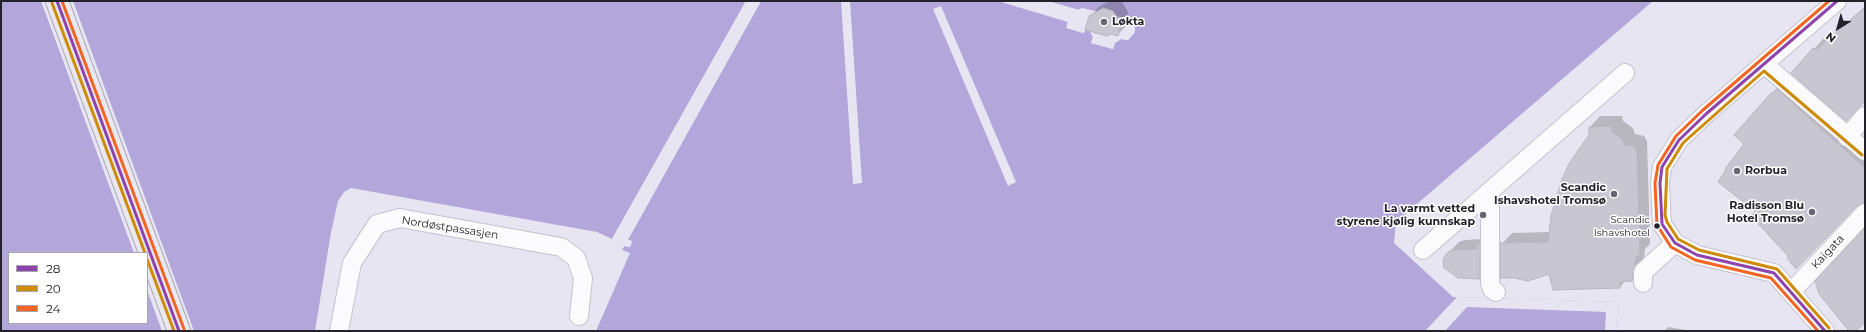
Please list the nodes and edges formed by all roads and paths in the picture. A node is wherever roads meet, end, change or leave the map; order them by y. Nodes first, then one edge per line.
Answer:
1 (57, 1) edge
2 (1837, 1) edge
3 (1764, 64) junction
4 (1625, 73) dead end
5 (1865, 116) edge
6 (1847, 136) junction
7 (1865, 151) edge
8 (1490, 191) junction
9 (1865, 213) edge
10 (1675, 243) junction
11 (1423, 250) dead end
12 (1643, 278) dead end
13 (1496, 292) dead end
14 (1791, 292) junction
15 (579, 316) dead end
16 (179, 331) edge
17 (339, 331) edge
18 (1825, 331) edge

1 - 16 main road
2 - 3 street
3 - 6 street
3 - 10 street
4 - 8 street
5 - 6 street
6 - 7 street
8 - 11 street
8 - 13 street
9 - 14 street, Kaigata
10 - 12 street
10 - 14 street
14 - 18 street
15 - 17 street, Nordøstpassasjen

